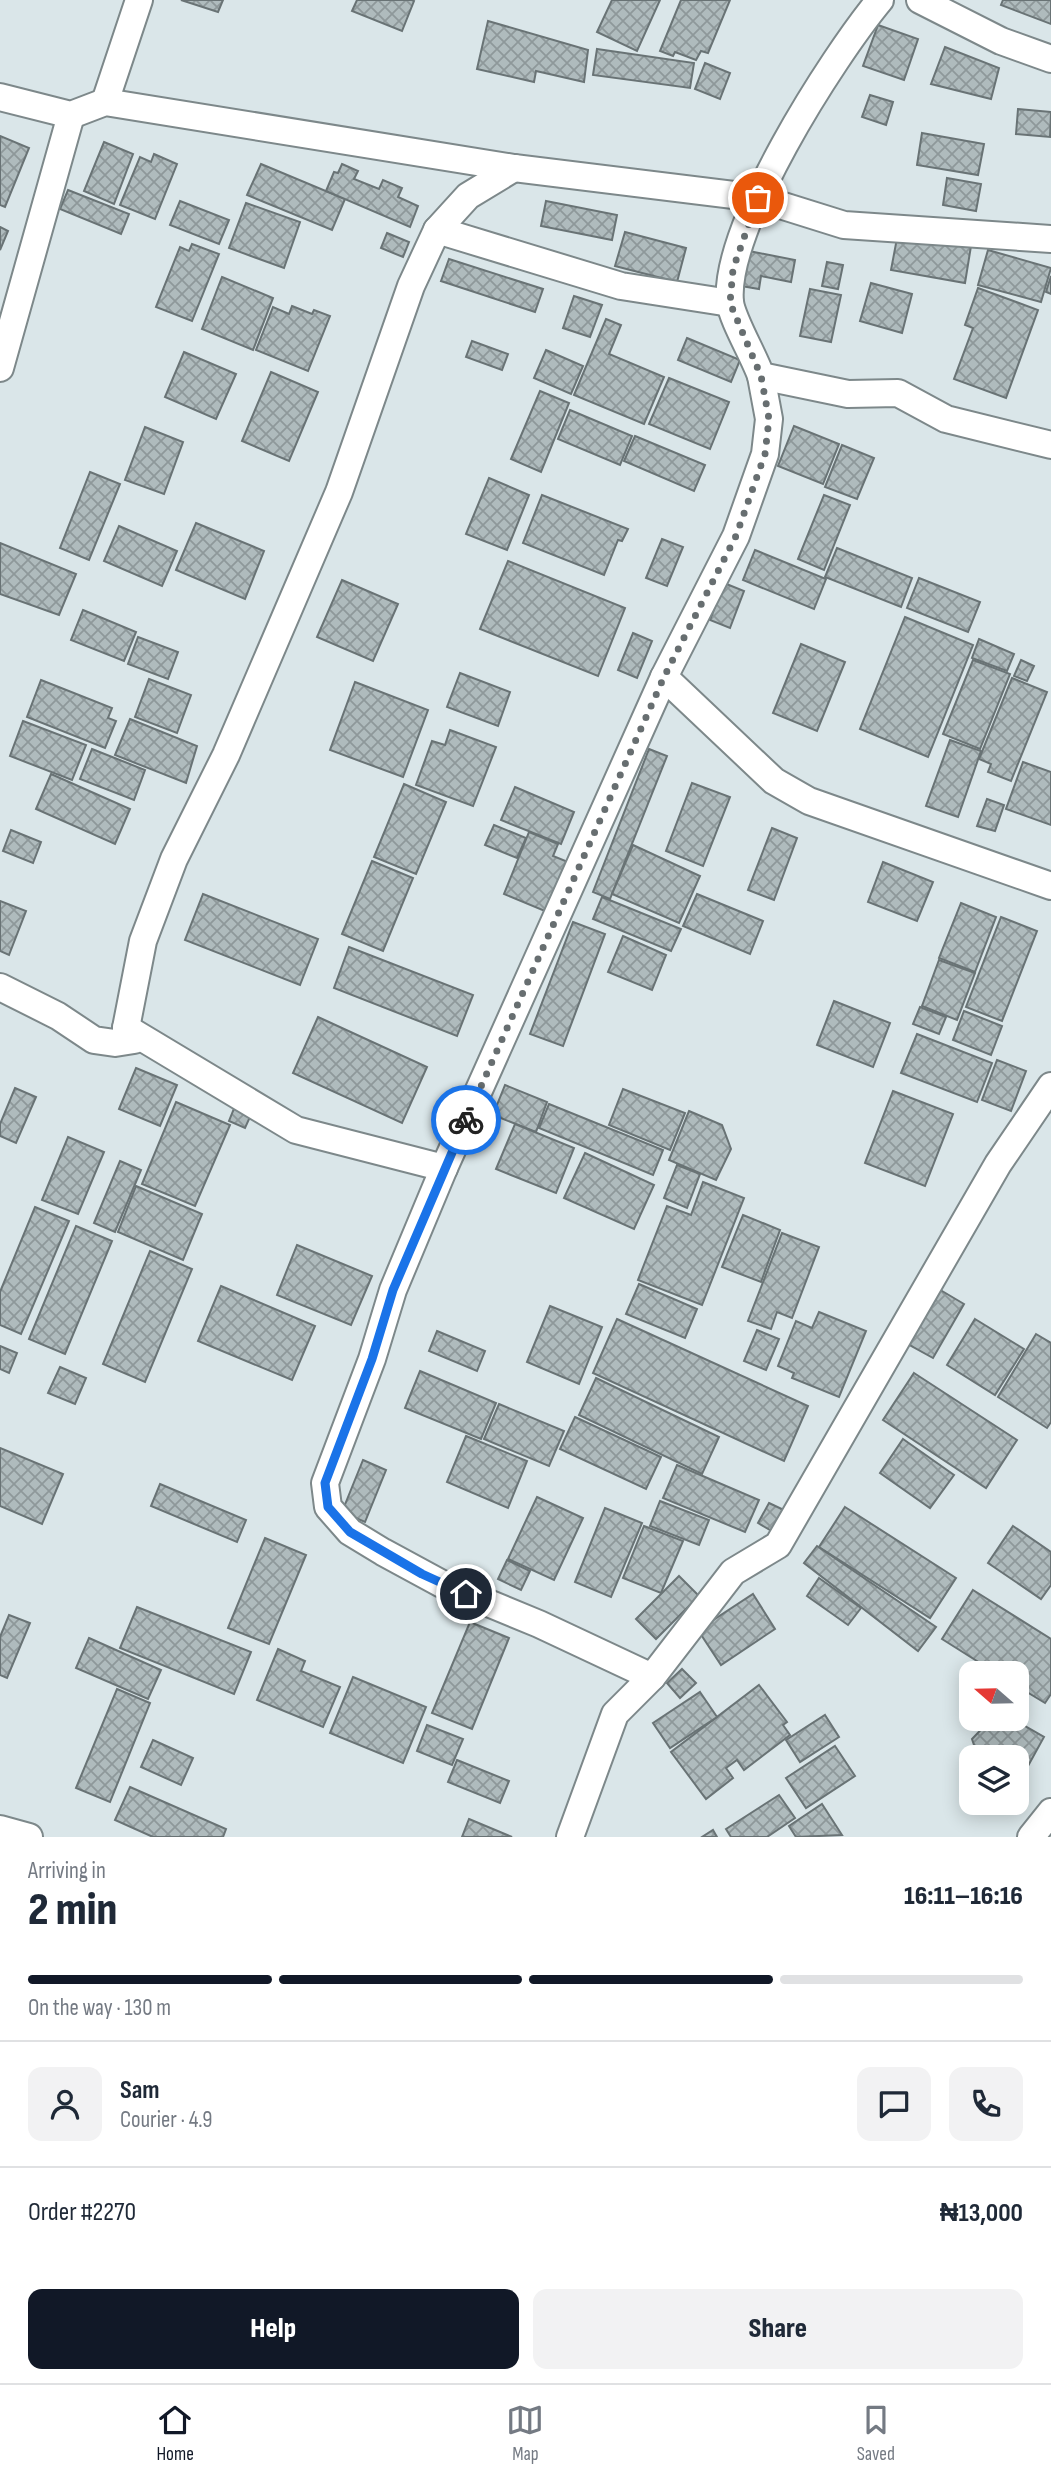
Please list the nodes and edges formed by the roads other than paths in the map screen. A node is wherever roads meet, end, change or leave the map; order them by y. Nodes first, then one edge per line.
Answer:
1 (139, 0) edge
2 (880, 0) edge
3 (920, 0) edge
4 (959, 9) edge
5 (1051, 59) edge
6 (0, 97) edge
7 (105, 102) junction
8 (71, 115) junction
9 (514, 168) junction
10 (758, 198) junction
11 (436, 230) junction
12 (1051, 239) edge
13 (730, 303) junction
14 (0, 368) edge
15 (761, 376) junction
16 (1051, 444) edge
17 (664, 677) junction
18 (1051, 886) edge
19 (0, 987) edge
20 (126, 1028) junction
21 (1050, 1090) edge
22 (444, 1168) junction
23 (652, 1677) junction
24 (1051, 1812) edge
25 (0, 1829) edge
26 (29, 1837) edge
27 (570, 1837) edge
28 (1031, 1837) edge

1 - 7 street
2 - 10 street
3 - 4 street
4 - 5 street
6 - 8 street
7 - 8 street
7 - 9 street
8 - 14 street
9 - 10 street
9 - 11 street
10 - 12 street
10 - 13 street
11 - 13 street
11 - 20 street
13 - 15 street
15 - 16 street
15 - 17 street
17 - 18 street
17 - 22 street
19 - 20 street
20 - 22 street
21 - 23 street
22 - 23 street
23 - 27 street
24 - 28 street
25 - 26 street

